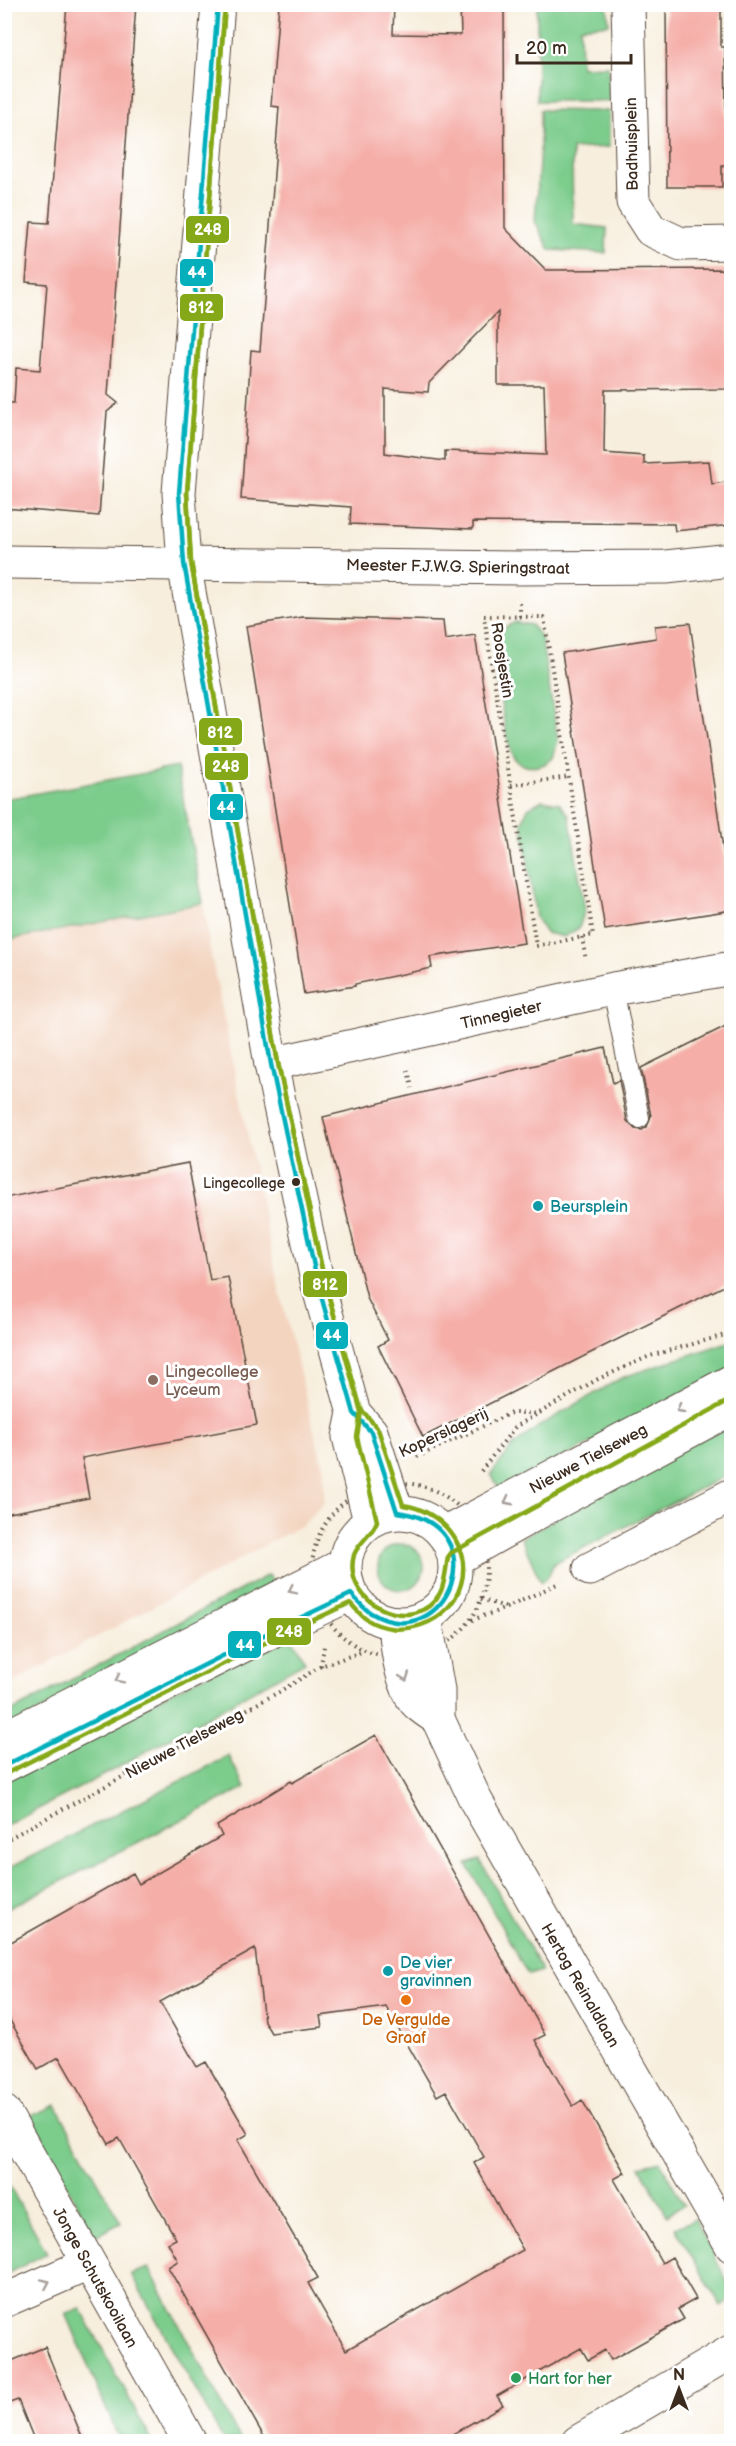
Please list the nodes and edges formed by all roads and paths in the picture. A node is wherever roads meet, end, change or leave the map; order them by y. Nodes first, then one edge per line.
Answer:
1 (218, 4) edge
2 (628, 4) edge
3 (732, 243) edge
4 (732, 560) edge
5 (4, 562) edge
6 (184, 563) junction
7 (569, 777) junction
8 (511, 785) junction
9 (732, 968) edge
10 (613, 989) junction
11 (272, 1064) junction
12 (639, 1118) dead end
13 (732, 1333) edge
14 (732, 1381) edge
15 (732, 1408) edge
16 (354, 1413) junction
17 (539, 1413) junction
18 (384, 1473) junction
19 (474, 1480) dead end
20 (455, 1491) dead end
21 (732, 1495) edge
22 (445, 1496) dead end
23 (384, 1517) junction
24 (449, 1547) junction
25 (590, 1569) joint
26 (348, 1579) junction
27 (482, 1599) dead end
28 (506, 1608) junction
29 (410, 1620) junction
30 (471, 1620) dead end
31 (366, 1651) dead end
32 (4, 1738) edge
33 (4, 1766) edge
34 (4, 1841) edge
35 (4, 2112) edge
36 (732, 2246) edge
37 (88, 2264) junction
38 (4, 2301) edge
39 (732, 2351) edge
40 (190, 2442) edge
41 (578, 2442) edge

1 - 6 street
2 - 3 street, Badhuisplein
4 - 6 street, Meester F.J.W.G. Spieringstraat
5 - 6 street, Meester F.J.W.G. Spieringstraat
6 - 11 street
7 - 8 path
7 - 8 path, Roosjestin
7 - 8 path, Roosjestin
9 - 10 street, Tinnegieter
10 - 11 street, Tinnegieter
10 - 12 lane
11 - 16 street
13 - 17 path
14 -> 24 street, Nieuwe Tielseweg
15 - 24 street, Nieuwe Tielseweg
16 - 18 street
16 - 23 street
17 - 18 path, Koperslagerij
17 - 19 path
18 - 23 street
20 - 22 path
21 - 25 street
23 - 24 street
23 - 26 street
24 - 29 street
25 - 28 path
26 - 29 street
26 -> 32 street
26 - 33 street
27 - 28 path
28 - 30 path
29 - 36 street, Hertog Reinaldlaan
31 - 34 path, Nieuwe Tielseweg
35 - 37 street, Jonge Schutskooilaan
38 -> 37 street
37 - 40 street, Jonge Schutskooilaan
39 - 41 street

